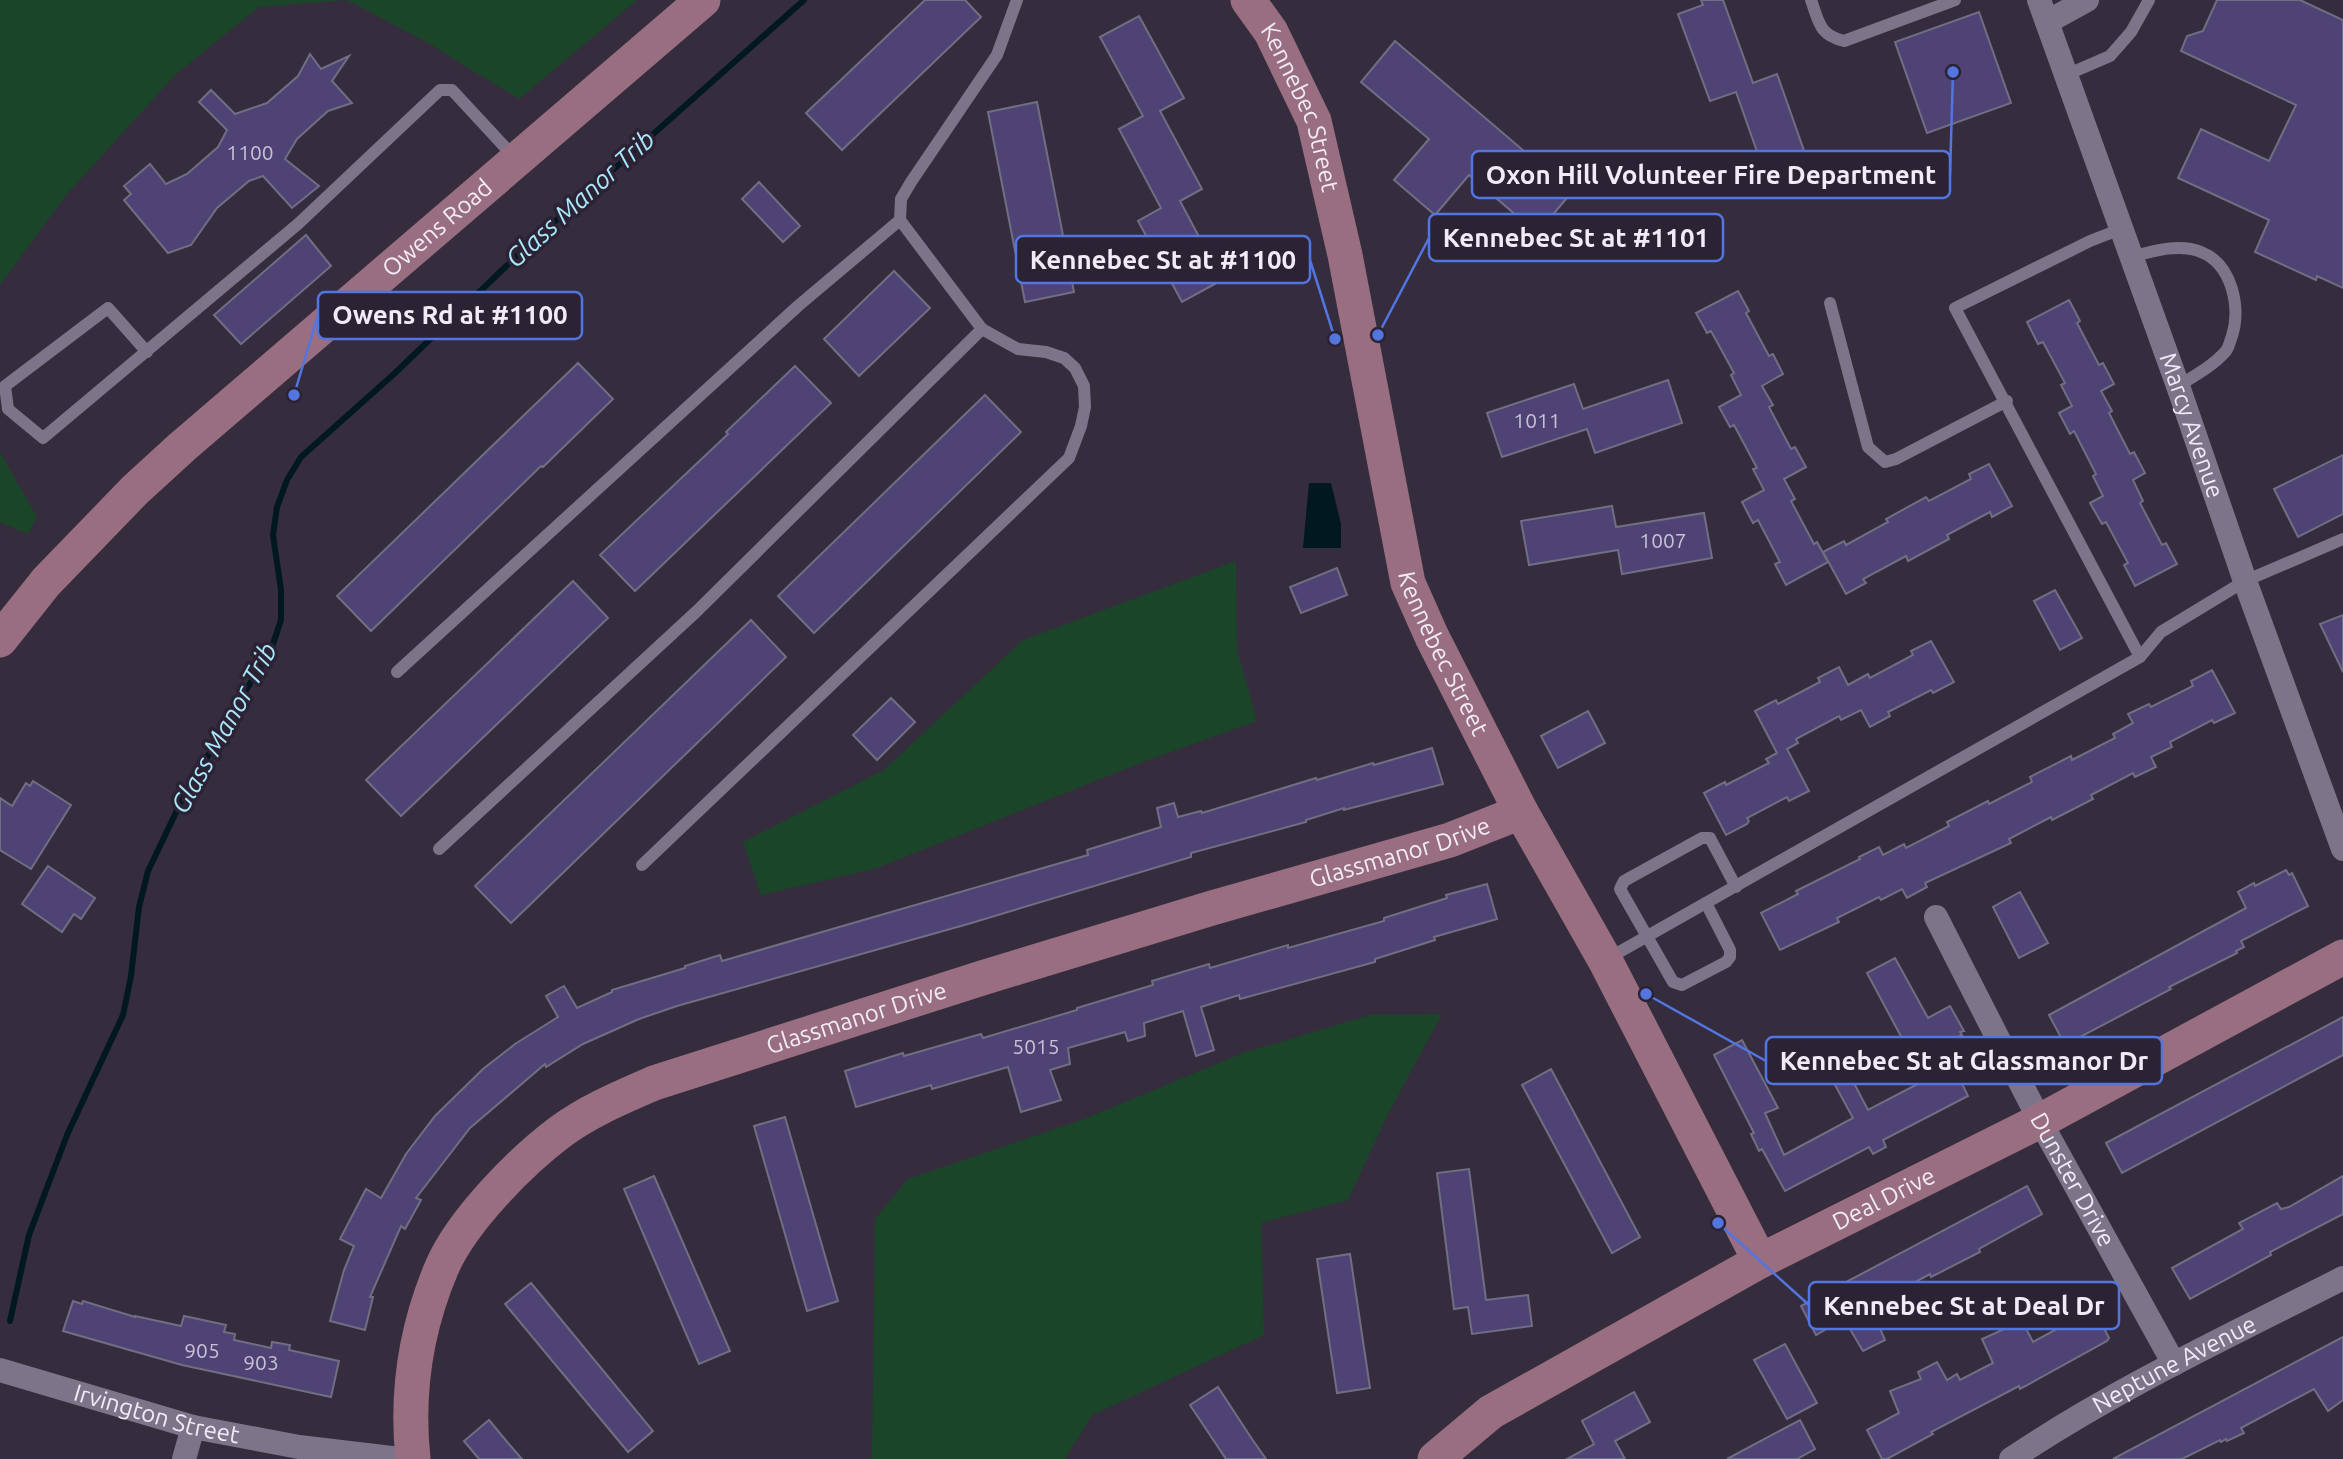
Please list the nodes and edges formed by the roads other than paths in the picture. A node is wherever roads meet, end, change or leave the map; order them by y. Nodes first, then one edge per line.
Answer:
1 (703, 0) edge
2 (1017, 0) edge
3 (1248, 0) edge
4 (1811, 0) edge
5 (1955, 0) edge
6 (2087, 0) edge
7 (2149, 0) edge
8 (2043, 11) edge
9 (2066, 75) junction
10 (518, 161) junction
11 (900, 220) junction
12 (2121, 229) junction
13 (2131, 257) junction
14 (1830, 303) dead end
15 (982, 329) junction
16 (147, 352) junction
17 (2178, 386) junction
18 (2007, 401) junction
19 (2343, 539) edge
20 (2245, 581) junction
21 (0, 640) edge
22 (2140, 657) junction
23 (397, 672) dead end
24 (1521, 812) junction
25 (439, 849) dead end
26 (2343, 849) edge
27 (642, 865) dead end
28 (1735, 887) junction
29 (1706, 903) junction
30 (1936, 917) dead end
31 (1646, 937) junction
32 (2343, 957) edge
33 (1605, 960) junction
34 (2040, 1121) junction
35 (1760, 1261) junction
36 (2343, 1278) edge
37 (2174, 1364) junction
38 (0, 1370) edge
39 (193, 1427) junction
40 (184, 1459) edge
41 (400, 1459) edge
42 (413, 1459) edge
43 (1435, 1459) edge
44 (2011, 1459) edge

1 - 10 street, Owens Road
2 - 11 lane
3 - 24 street, Kennebec Street
4 - 5 lane
6 - 8 street
7 - 9 lane
8 - 9 street, Marcy Avenue
9 - 12 street, Marcy Avenue
10 - 16 lane
10 - 21 street, Owens Road
11 - 15 lane
11 - 23 lane
12 - 13 street, Marcy Avenue
12 - 18 lane
13 - 17 street, Marcy Avenue
13 - 17 lane
14 - 18 lane
15 - 25 lane
15 - 27 lane
16 - 16 lane
17 - 20 street, Marcy Avenue
18 - 22 lane
19 - 20 lane
20 - 22 lane
20 - 26 street, Marcy Avenue
22 - 28 lane
24 - 33 street, Kennebec Street
24 - 42 street, Glassmanor Drive
28 - 29 lane
28 - 31 lane
29 - 31 lane
29 - 31 lane
30 - 34 street, Dunster Drive
31 - 33 lane
32 - 34 street, Deal Drive
33 - 35 street, Kennebec Street
34 - 35 street, Deal Drive
34 - 37 street, Dunster Drive
35 - 43 street, Deal Drive
36 - 37 street, Neptune Avenue
37 - 44 street, Neptune Avenue
38 - 39 street, Irvington Street
39 - 40 street
39 - 41 street, Irvington Street

